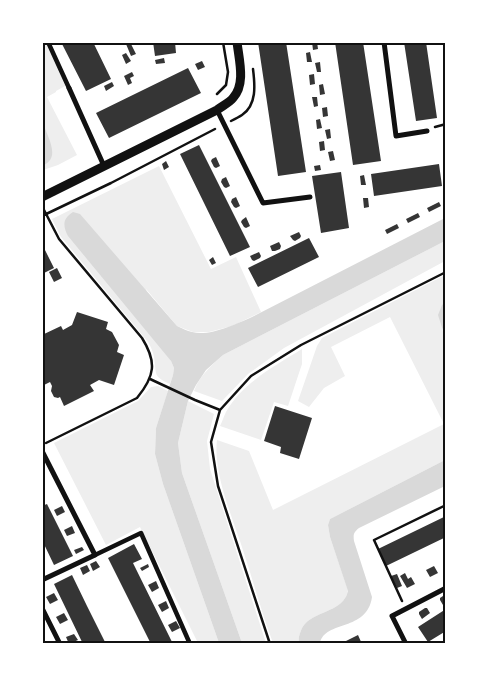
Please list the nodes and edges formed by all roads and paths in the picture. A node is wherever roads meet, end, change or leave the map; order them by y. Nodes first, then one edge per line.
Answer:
1 (48, 42) edge
2 (223, 42) edge
3 (237, 42) edge
4 (384, 42) edge
5 (69, 88) joint
6 (213, 99) dead end
7 (217, 110) junction
8 (427, 131) dead end
9 (104, 166) junction
10 (42, 197) edge
11 (310, 197) dead end
12 (42, 206) edge
13 (446, 272) edge
14 (150, 379) junction
15 (220, 410) junction
16 (42, 444) edge
17 (42, 451) edge
18 (446, 505) edge
19 (95, 555) junction
20 (42, 580) edge
21 (446, 588) edge
22 (42, 608) edge
23 (406, 609) junction
24 (60, 644) edge
25 (190, 644) edge
26 (270, 644) edge
27 (406, 644) edge

1 - 5 street
2 - 6 path
3 - 7 street
4 - 8 street
5 - 9 street
7 - 9 street
7 - 11 street
9 - 10 street
12 - 14 path
13 - 15 path
14 - 15 path
14 - 16 path
15 - 26 path
17 - 19 street
18 - 23 path
19 - 20 street
19 - 25 street
21 - 23 street
22 - 24 street
23 - 27 street

